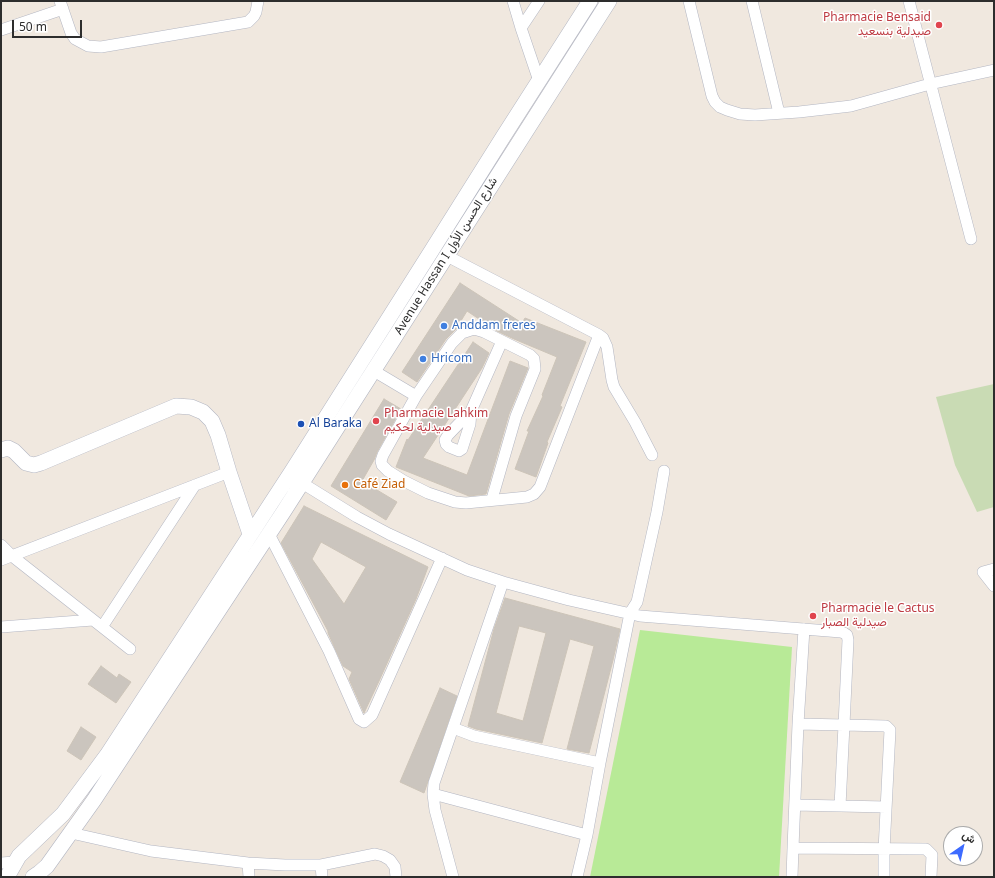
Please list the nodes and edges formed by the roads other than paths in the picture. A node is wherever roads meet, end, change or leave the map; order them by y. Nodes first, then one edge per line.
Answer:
1 (258, 1) edge
2 (513, 1) edge
3 (539, 1) edge
4 (590, 1) edge
5 (609, 1) edge
6 (689, 1) edge
7 (752, 1) edge
8 (910, 1) edge
9 (62, 5) edge
10 (521, 28) junction
11 (1, 30) edge
12 (994, 70) edge
13 (539, 81) junction
14 (930, 84) junction
15 (779, 113) junction
16 (971, 239) dead end
17 (447, 256) junction
18 (599, 334) junction
19 (502, 341) junction
20 (374, 371) junction
21 (416, 396) junction
22 (471, 411) dead end
23 (1, 450) edge
24 (652, 454) dead end
25 (664, 471) dead end
26 (229, 472) junction
27 (302, 483) junction
28 (195, 485) junction
29 (492, 500) junction
30 (250, 534) junction
31 (269, 534) junction
32 (1, 545) edge
33 (12, 556) junction
34 (442, 558) junction
35 (1, 560) edge
36 (994, 569) edge
37 (503, 582) junction
38 (994, 586) edge
39 (630, 613) junction
40 (93, 620) junction
41 (102, 627) junction
42 (1, 628) edge
43 (804, 629) junction
44 (130, 648) dead end
45 (798, 724) junction
46 (844, 725) junction
47 (453, 728) junction
48 (600, 763) junction
49 (433, 794) junction
50 (795, 805) junction
51 (840, 806) junction
52 (886, 807) junction
53 (56, 821) junction
54 (72, 833) junction
55 (587, 835) junction
56 (793, 848) junction
57 (884, 850) junction
58 (8, 862) edge
59 (248, 863) junction
60 (321, 865) junction
61 (34, 876) edge
62 (7, 877) edge
63 (249, 877) edge
64 (322, 877) edge
65 (396, 877) edge
66 (453, 877) edge
67 (577, 877) edge
68 (792, 877) edge
69 (884, 877) edge
70 (931, 877) edge

1 - 9 street
2 - 10 street
3 - 10 street
4 - 13 main road
5 - 17 main road, Avenue Hassan I شارع الحسن الأول
6 - 15 street
7 - 15 street
8 - 14 street
9 - 11 street
10 - 13 street
12 - 14 street
13 - 30 main road
14 - 15 street
14 - 16 street
17 - 18 street
17 - 20 main road, Avenue Hassan I شارع الحسن الأول
18 - 24 street
18 - 29 street
19 - 21 street
19 - 22 street
19 - 29 street
20 - 21 street
20 - 27 main road, Avenue Hassan I شارع الحسن الأول
21 - 29 street
23 - 26 main road
25 - 39 street
26 - 28 street
26 - 30 main road
27 - 31 main road, Avenue Hassan I شارع الحسن الأول
27 - 34 street
28 - 33 street
28 - 41 street
30 - 53 main road
31 - 34 street
31 - 54 main road, Avenue Hassan I شارع الحسن الأول
32 - 33 street
33 - 35 street
33 - 40 street
34 - 37 street
36 - 38 street
37 - 39 street
37 - 47 street
39 - 43 street
39 - 48 street
40 - 41 street
40 - 42 street
41 - 44 street
43 - 45 street
43 - 46 street
45 - 46 street
45 - 50 street
46 - 51 street
46 - 52 street
47 - 48 street
47 - 49 street
48 - 55 street
49 - 55 street
49 - 66 street
50 - 51 street
50 - 56 street
51 - 52 street
52 - 57 street
53 - 54 main road
53 - 58 main road
54 - 59 street
54 - 61 main road, Avenue Hassan I شارع الحسن الأول
55 - 67 street
56 - 57 street
56 - 68 street
57 - 69 street
57 - 70 street
58 - 61 main road
58 - 62 main road
59 - 60 street
59 - 63 street
60 - 64 street
60 - 65 street

